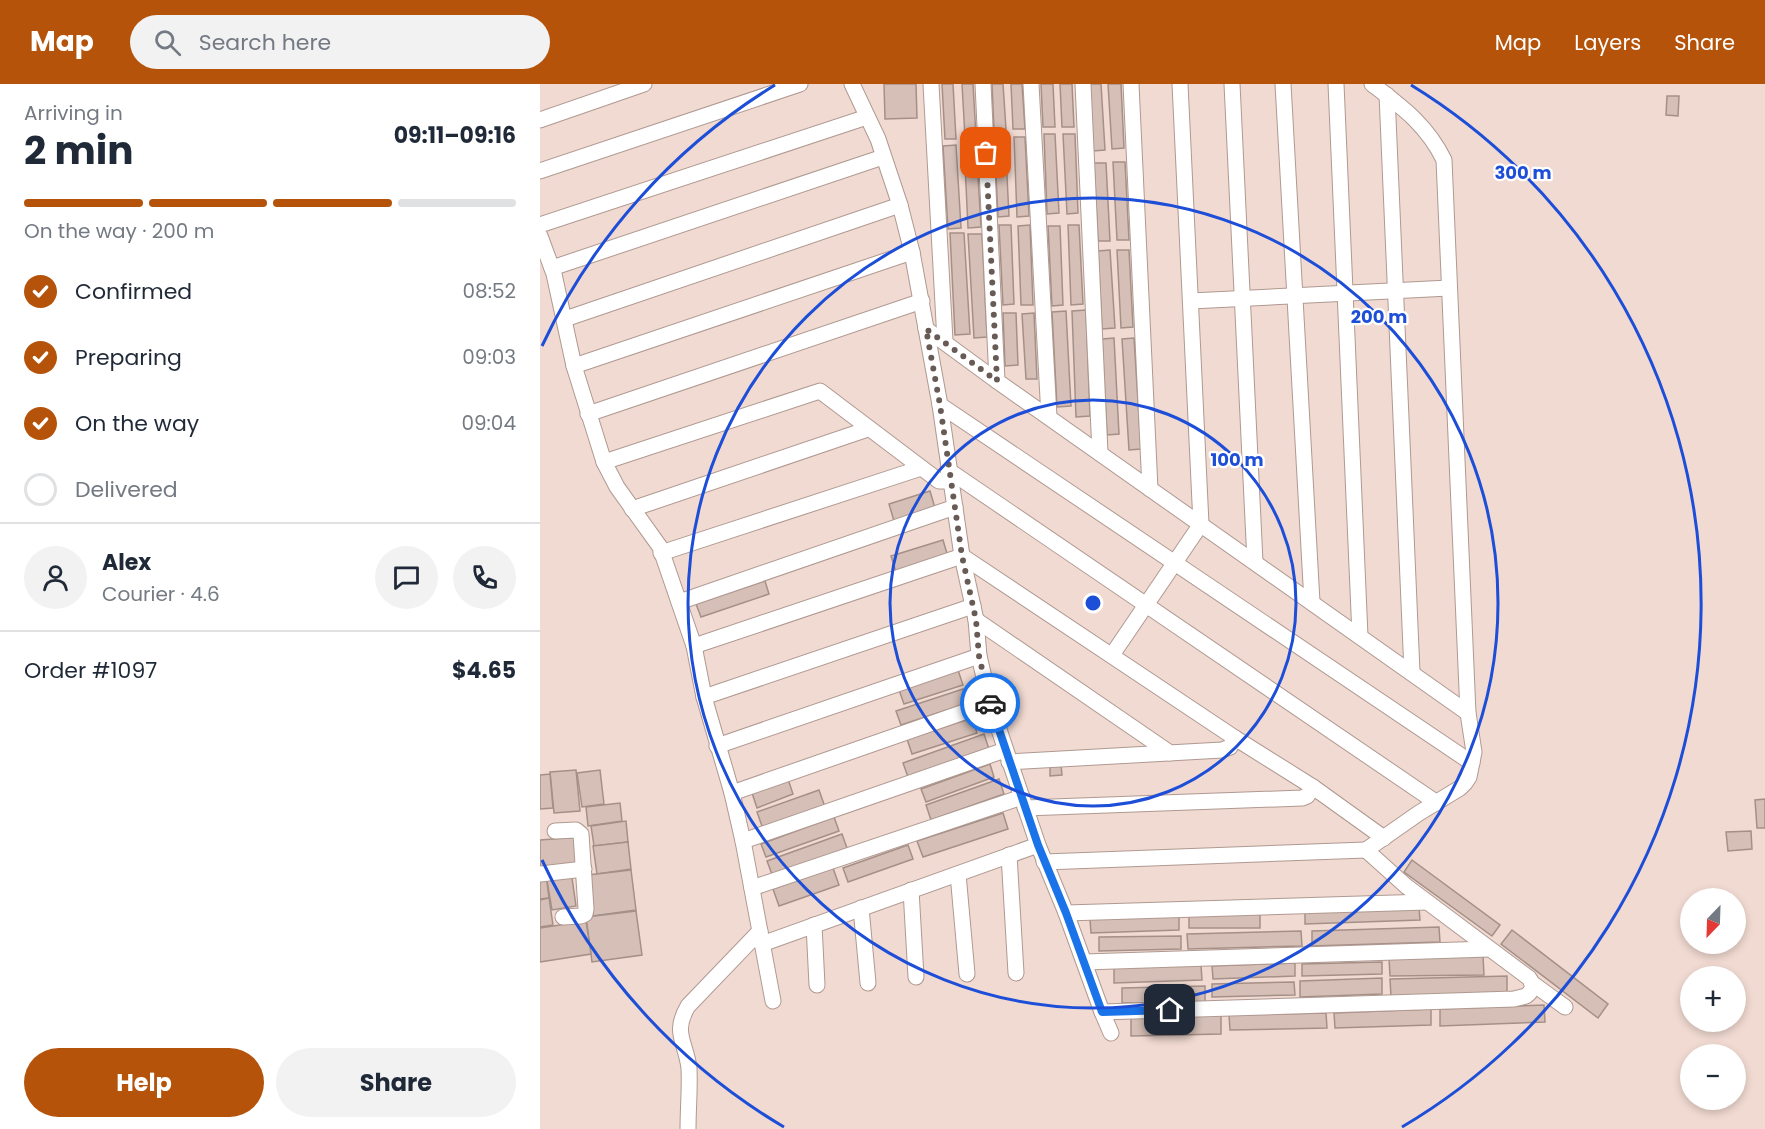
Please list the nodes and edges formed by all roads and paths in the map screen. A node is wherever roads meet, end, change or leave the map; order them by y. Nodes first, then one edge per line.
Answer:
1 (644, 84) edge
2 (800, 84) edge
3 (852, 84) edge
4 (931, 84) edge
5 (983, 84) edge
6 (1031, 84) edge
7 (1083, 84) edge
8 (1131, 84) edge
9 (1180, 84) edge
10 (1232, 84) edge
11 (1283, 84) edge
12 (1336, 84) edge
13 (1372, 84) edge
14 (1387, 95) junction
15 (867, 117) junction
16 (540, 120) edge
17 (883, 157) junction
18 (540, 171) edge
19 (900, 205) junction
20 (540, 225) edge
21 (540, 236) edge
22 (912, 252) junction
23 (552, 267) junction
24 (1449, 288) junction
25 (1395, 290) junction
26 (1345, 293) junction
27 (1295, 296) junction
28 (1242, 298) junction
29 (1191, 301) junction
30 (922, 302) junction
31 (565, 319) junction
32 (926, 329) junction
33 (945, 341) junction
34 (574, 366) junction
35 (997, 381) junction
36 (940, 405) junction
37 (588, 414) junction
38 (1049, 417) junction
39 (868, 429) junction
40 (1100, 453) junction
41 (604, 462) junction
42 (921, 468) junction
43 (949, 475) junction
44 (1150, 489) junction
45 (955, 507) junction
46 (632, 509) junction
47 (1201, 524) junction
48 (662, 553) junction
49 (962, 556) junction
50 (1174, 562) junction
51 (1255, 562) junction
52 (679, 602) junction
53 (1312, 602) junction
54 (1146, 605) junction
55 (974, 613) junction
56 (1360, 636) junction
57 (694, 646) junction
58 (1112, 655) junction
59 (979, 656) junction
60 (1412, 672) junction
61 (704, 697) junction
62 (990, 703) junction
63 (1468, 713) junction
64 (1235, 738) junction
65 (717, 746) junction
66 (1170, 753) junction
67 (1007, 756) junction
68 (1472, 763) junction
69 (1313, 788) junction
70 (732, 793) junction
71 (1437, 802) junction
72 (1024, 803) junction
73 (555, 831) dead end
74 (1384, 838) junction
75 (743, 841) junction
76 (1038, 845) junction
77 (1366, 850) junction
78 (1009, 855) junction
79 (1044, 862) junction
80 (584, 869) junction
81 (540, 874) edge
82 (958, 874) junction
83 (753, 888) junction
84 (911, 890) junction
85 (1427, 902) junction
86 (861, 908) junction
87 (1066, 913) junction
88 (563, 917) dead end
89 (814, 925) junction
90 (761, 937) junction
91 (1489, 949) junction
92 (1084, 962) junction
93 (1016, 973) dead end
94 (967, 974) dead end
95 (916, 977) dead end
96 (868, 983) dead end
97 (1532, 983) junction
98 (817, 985) dead end
99 (773, 1001) dead end
100 (1565, 1007) dead end
101 (1102, 1012) junction
102 (1111, 1033) dead end
103 (688, 1129) edge

1 - 16 street
2 - 18 street
3 - 15 street
4 - 33 street
5 - 35 street
6 - 38 street
7 - 40 street
8 - 44 street
9 - 29 street
10 - 28 street
11 - 27 street
12 - 26 street
13 - 14 street
14 - 24 street
14 - 25 street
15 - 17 street
15 - 20 street
17 - 19 street
17 - 23 street
19 - 22 street
19 - 31 street
21 - 23 street
22 - 30 street
22 - 34 street
23 - 31 street
24 - 25 street
24 - 63 street
25 - 26 street
25 - 60 street
26 - 27 street
26 - 56 street
27 - 28 street
27 - 53 street
28 - 29 street
28 - 51 street
29 - 47 street
30 - 32 street
30 - 37 street
31 - 34 street
32 - 33 street
32 - 36 street
33 - 35 street
34 - 37 street
35 - 38 street
36 - 43 street
36 - 50 street
37 - 41 street
38 - 40 street
39 - 41 street
39 - 42 street
39 - 46 street
40 - 44 street
41 - 46 street
42 - 43 street
42 - 48 street
43 - 45 street
43 - 54 street
44 - 47 street
45 - 49 street
45 - 52 street
46 - 48 street
47 - 50 street
47 - 51 street
48 - 52 street
49 - 55 street
49 - 57 street
49 - 58 street
50 - 54 street
50 - 68 street
51 - 53 street
52 - 57 street
53 - 56 street
54 - 58 street
54 - 71 street
55 - 59 street
55 - 61 street
55 - 66 street
56 - 60 street
57 - 61 street
58 - 64 street
59 - 62 street
59 - 65 street
60 - 63 street
61 - 65 street
62 - 67 street
62 - 70 street
63 - 68 street
64 - 66 street
64 - 69 street
65 - 70 street
66 - 67 street
67 - 72 street
67 - 75 street
68 - 71 street
69 - 72 street
69 - 74 street
70 - 75 street
71 - 74 street
72 - 76 street
72 - 83 street
73 - 80 street
74 - 77 street
75 - 83 street
76 - 78 street
76 - 79 street
77 - 79 street
77 - 85 street
78 - 82 street
78 - 93 street
79 - 87 street
80 - 81 street
80 - 88 street
82 - 84 street
82 - 94 street
83 - 90 street
84 - 86 street
84 - 95 street
85 - 87 street
85 - 91 street
86 - 89 street
86 - 96 street
87 - 92 street
89 - 90 street
89 - 98 street
90 - 99 street
90 - 103 street
91 - 92 street
91 - 97 street
92 - 101 street
97 - 100 street
97 - 101 street
101 - 102 street

